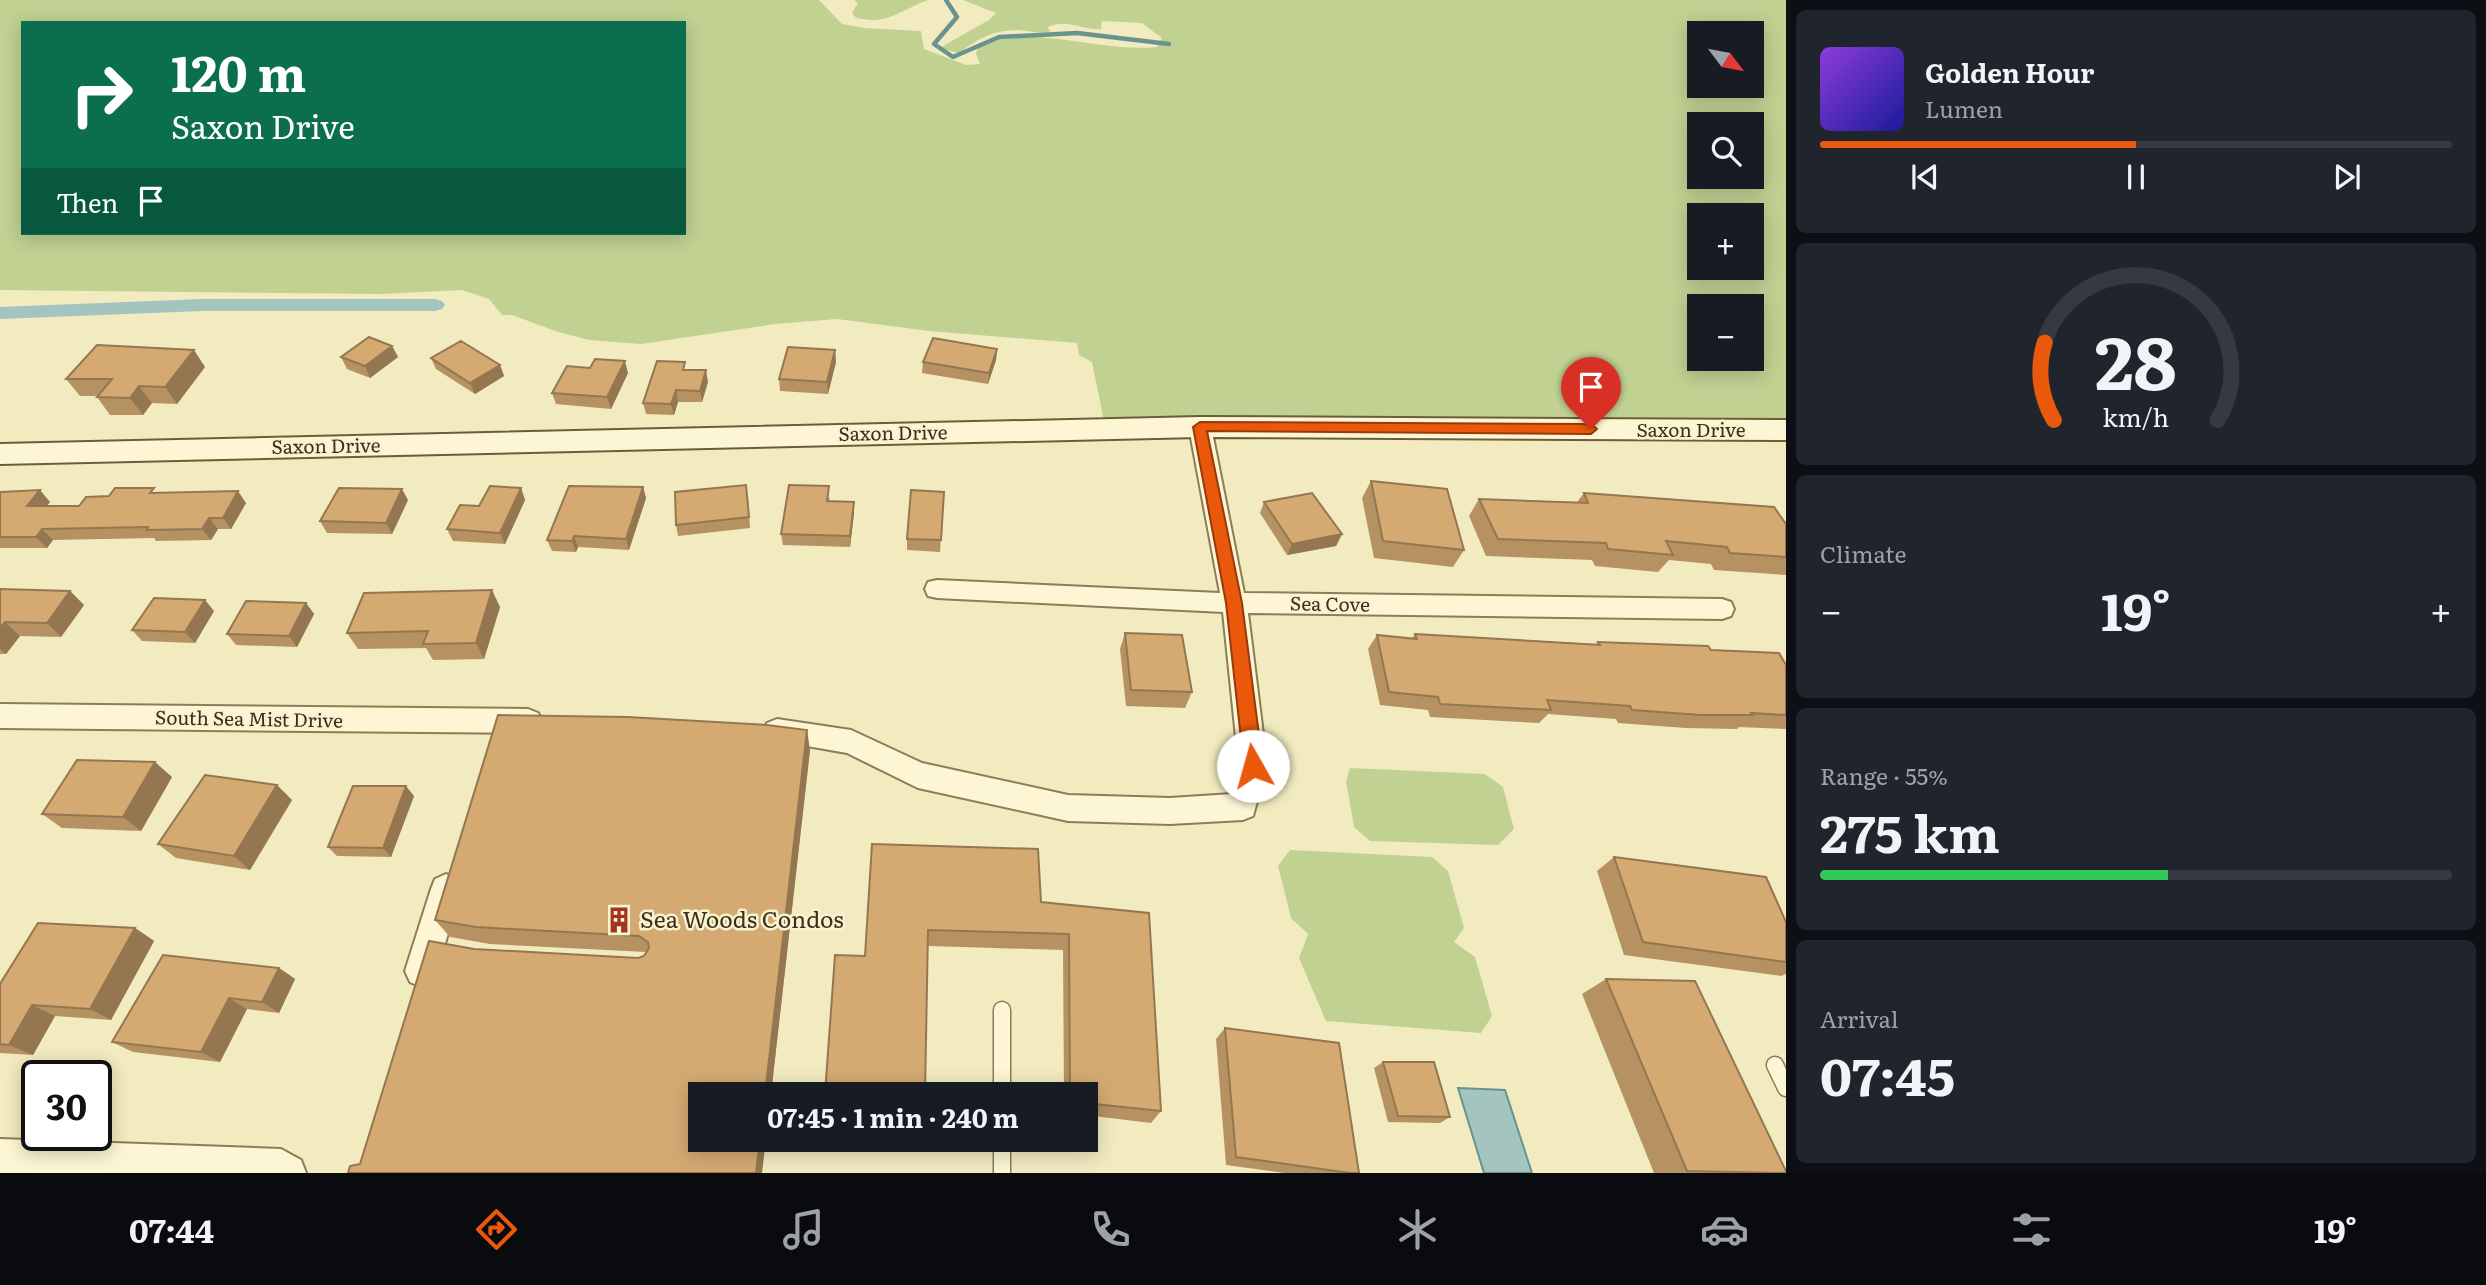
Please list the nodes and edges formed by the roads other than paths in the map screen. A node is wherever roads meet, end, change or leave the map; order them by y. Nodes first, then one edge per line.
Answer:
1 (1200, 427) junction
2 (1786, 430) edge
3 (0, 454) edge
4 (937, 589) dead end
5 (1234, 603) junction
6 (1722, 610) dead end
7 (0, 716) edge
8 (552, 722) edge
9 (755, 728) edge
10 (454, 865) edge
11 (414, 995) edge
12 (1002, 1010) dead end
13 (1775, 1065) dead end
14 (1002, 1082) edge
15 (1786, 1088) edge
16 (1002, 1152) edge
17 (0, 1157) edge
18 (288, 1173) edge
19 (1002, 1173) edge

1 - 2 street, Saxon Drive
1 - 3 street, Saxon Drive
1 - 5 street
4 - 5 street, Sea Cove
5 - 6 street, Sea Cove
5 - 9 street
7 - 8 street, South Sea Mist Drive
10 - 11 street
12 - 14 lane
13 - 15 lane
16 - 19 lane
17 - 18 street

